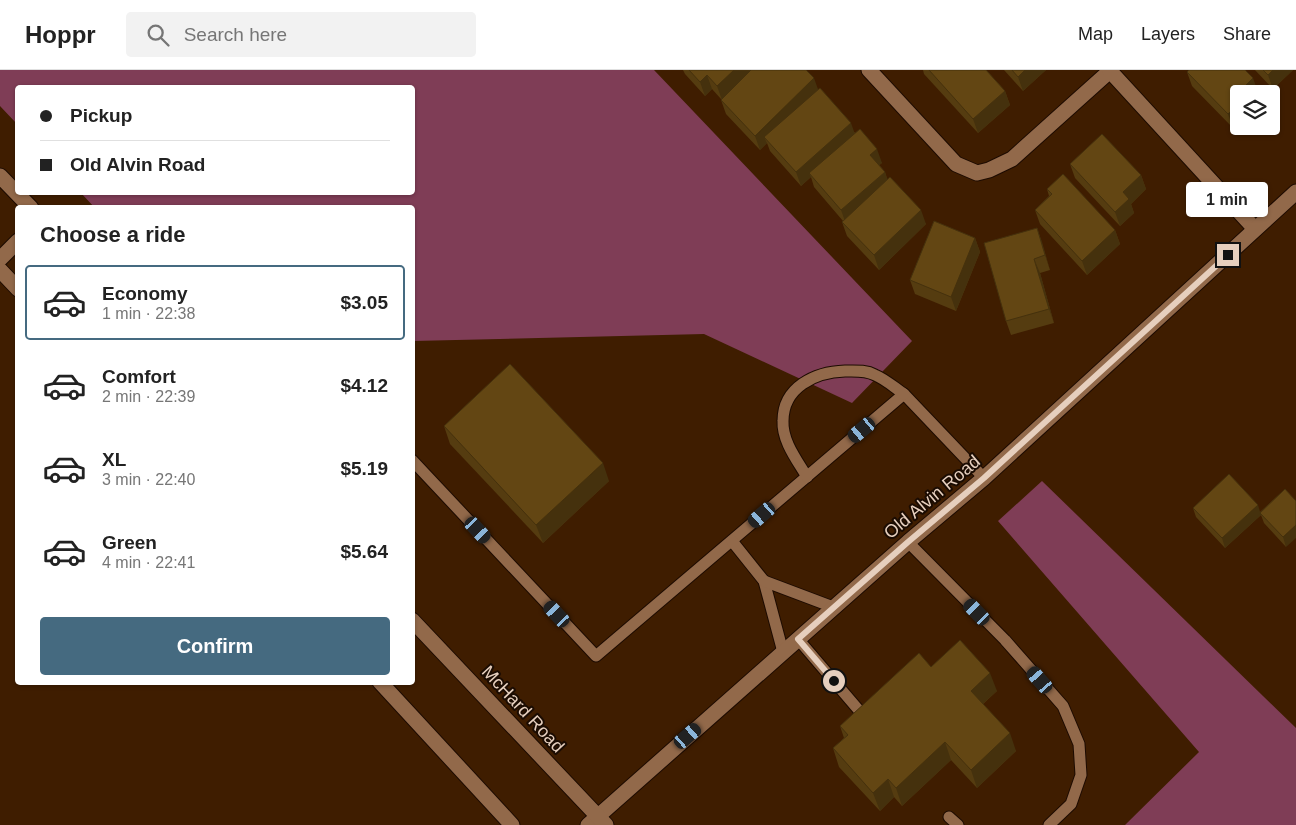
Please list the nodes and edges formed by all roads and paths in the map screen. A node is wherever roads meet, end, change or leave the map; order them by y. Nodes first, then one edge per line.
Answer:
1 (869, 70) edge
2 (1110, 71) edge
3 (0, 176) edge
4 (15, 191) edge
5 (1296, 192) edge
6 (18, 195) edge
7 (28, 205) edge
8 (1255, 229) junction
9 (15, 245) edge
10 (0, 259) edge
11 (0, 270) edge
12 (15, 286) edge
13 (904, 394) junction
14 (415, 463) edge
15 (807, 477) junction
16 (984, 478) junction
17 (732, 541) junction
18 (908, 542) junction
19 (764, 581) junction
20 (834, 607) junction
21 (415, 623) edge
22 (798, 639) junction
23 (783, 652) junction
24 (383, 685) edge
25 (870, 723) edge
26 (597, 822) edge
27 (512, 825) edge
28 (1049, 825) edge

1 - 2 street
2 - 8 street
3 - 4 street
5 - 8 street, Old Alvin Road
6 - 7 street
8 - 16 street, Old Alvin Road
9 - 10 street
11 - 12 street
13 - 15 lane
13 - 15 lane
13 - 16 lane
14 - 17 lane
15 - 17 lane
16 - 18 street, Old Alvin Road
17 - 19 lane
18 - 20 street, Old Alvin Road
18 - 28 lane
19 - 20 lane
19 - 23 lane
20 - 22 street, Old Alvin Road
21 - 26 street, McHard Road
22 - 23 street, Old Alvin Road
22 - 25 lane
23 - 26 street, Old Alvin Road
24 - 27 street

